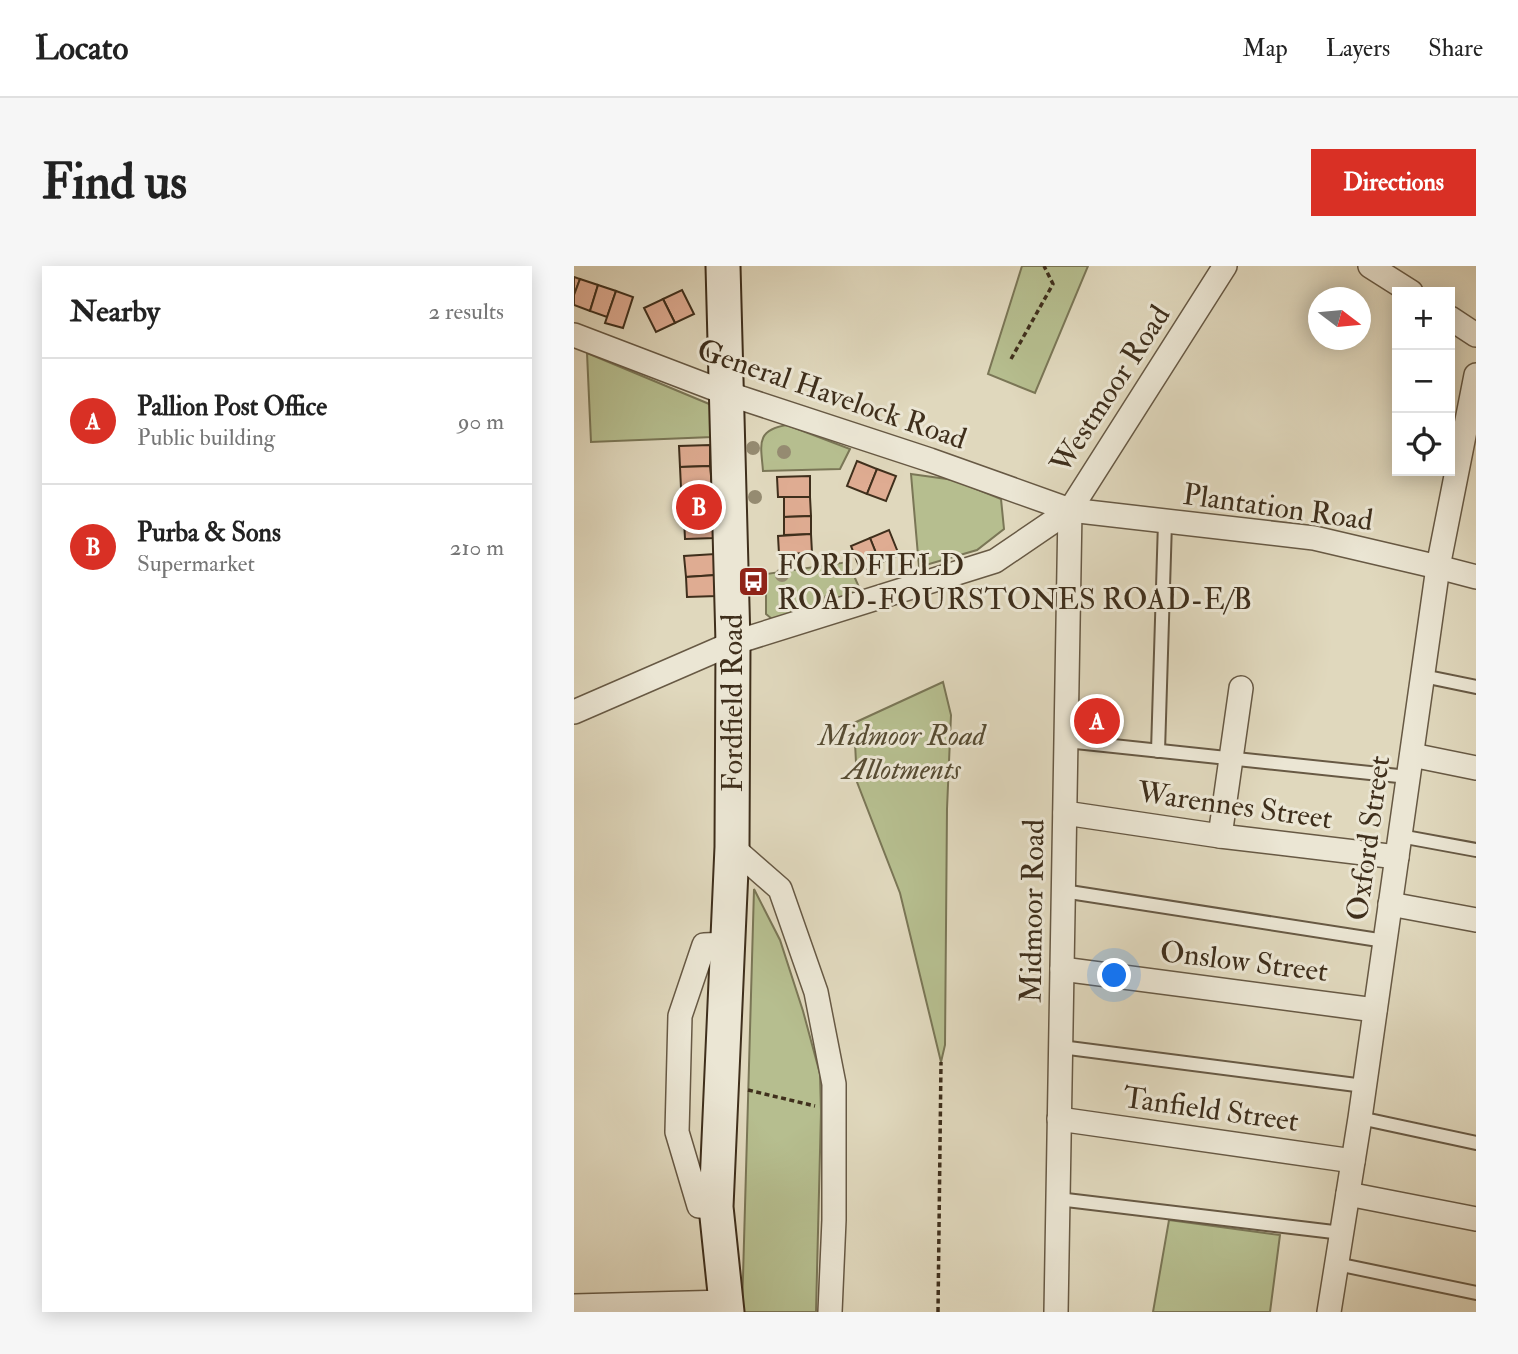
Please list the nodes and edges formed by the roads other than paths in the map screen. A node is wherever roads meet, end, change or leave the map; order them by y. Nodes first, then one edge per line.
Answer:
1 (723, 266) edge
2 (1226, 266) edge
3 (1370, 266) edge
4 (1402, 287) edge
5 (1455, 321) edge
6 (574, 335) edge
7 (1476, 335) edge
8 (1476, 375) edge
9 (726, 393) junction
10 (1070, 510) junction
11 (1165, 522) junction
12 (1438, 566) junction
13 (1476, 577) edge
14 (733, 643) junction
15 (1423, 676) junction
16 (1476, 687) edge
17 (1241, 688) dead end
18 (574, 712) edge
19 (1066, 741) junction
20 (1158, 751) junction
21 (1231, 758) junction
22 (1410, 766) junction
23 (1476, 768) edge
24 (1065, 813) junction
25 (1220, 836) junction
26 (732, 847) junction
27 (1398, 847) junction
28 (1476, 850) edge
29 (1063, 891) junction
30 (1390, 904) junction
31 (1476, 920) edge
32 (1385, 941) junction
33 (728, 944) junction
34 (1062, 969) junction
35 (1375, 1010) junction
36 (1061, 1047) junction
37 (1364, 1086) junction
38 (1360, 1118) junction
39 (1059, 1119) junction
40 (1476, 1143) edge
41 (1353, 1161) junction
42 (1348, 1194) junction
43 (1058, 1199) junction
44 (716, 1207) junction
45 (1476, 1219) edge
46 (1342, 1233) junction
47 (1337, 1264) junction
48 (1476, 1293) edge
49 (574, 1306) edge
50 (727, 1307) edge
51 (607, 1309) edge
52 (830, 1312) edge
53 (1056, 1312) edge
54 (1329, 1312) edge

1 - 9 street, Fordfield Road
2 - 10 street, Westmoor Road
3 - 4 street
5 - 7 street
6 - 9 street, General Havelock Road
8 - 12 street, Oxford Street
9 - 10 street, General Havelock Road
9 - 14 street, Fordfield Road
10 - 11 street, Plantation Road
10 - 14 street
10 - 19 street, Midmoor Road
11 - 12 street, Plantation Road
11 - 20 lane
12 - 13 street, Plantation Road
12 - 15 street, Oxford Street
14 - 18 street
14 - 26 street, Fordfield Road
15 - 16 lane
15 - 22 street, Oxford Street
17 - 21 street
19 - 20 lane
19 - 24 street, Midmoor Road
20 - 21 lane
21 - 22 lane
21 - 25 street
22 - 23 street
22 - 27 street, Oxford Street
24 - 25 street, Warennes Street
24 - 29 street, Midmoor Road
25 - 27 street, Warennes Street
26 - 33 street, Fordfield Road
26 - 52 street
27 - 28 lane
27 - 30 street, Oxford Street
29 - 32 lane
29 - 34 street, Midmoor Road
30 - 31 street
30 - 32 street, Oxford Street
32 - 35 street, Oxford Street
33 - 44 street, Fordfield Road
33 - 44 street
34 - 35 street, Onslow Street
34 - 36 street, Midmoor Road
35 - 37 street, Oxford Street
36 - 37 lane
36 - 39 street, Midmoor Road
37 - 38 street, Oxford Street
38 - 40 lane
38 - 41 street, Oxford Street
39 - 41 street, Tanfield Street
39 - 43 street, Midmoor Road
41 - 42 street, Oxford Street
42 - 45 street
42 - 46 street, Oxford Street
43 - 46 lane
43 - 53 street, Midmoor Road
44 - 50 street, Fordfield Road
46 - 47 street, Oxford Street
47 - 48 lane
47 - 54 street, Oxford Street
49 - 51 street
50 - 51 street

